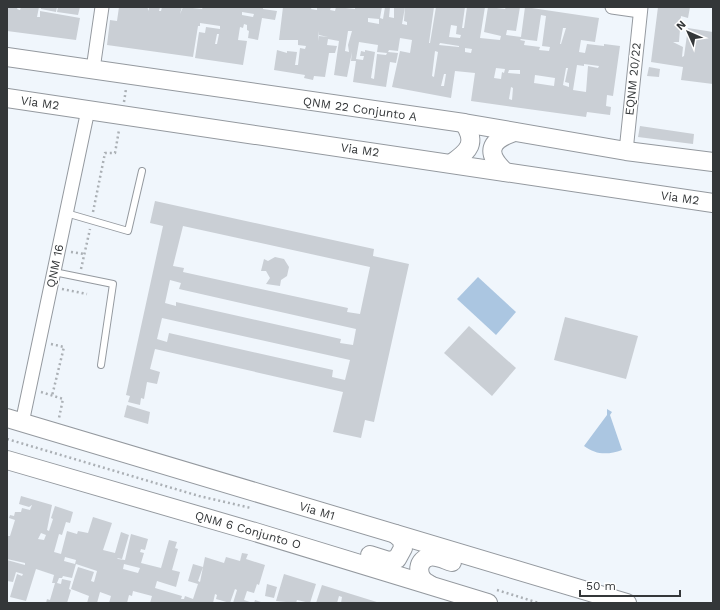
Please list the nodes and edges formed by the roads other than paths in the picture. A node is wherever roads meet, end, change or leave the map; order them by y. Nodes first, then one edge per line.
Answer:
1 (102, 7) edge
2 (612, 7) edge
3 (641, 9) edge
4 (7, 57) edge
5 (93, 69) junction
6 (7, 98) edge
7 (88, 110) junction
8 (464, 123) junction
9 (514, 132) junction
10 (626, 151) junction
11 (713, 162) edge
12 (452, 163) junction
13 (142, 171) dead end
14 (505, 172) junction
15 (713, 203) edge
16 (66, 213) junction
17 (54, 272) junction
18 (101, 365) dead end
19 (15, 421) edge
20 (7, 460) edge
21 (255, 532) junction
22 (396, 534) junction
23 (428, 584) junction
24 (594, 593) junction
25 (491, 596) edge
26 (627, 603) edge

1 - 5 street
2 - 3 street
3 - 10 street, EQNM 20/22
4 - 5 main road, QNM 22 Conjunto A
5 - 8 main road, QNM 22 Conjunto A
6 - 7 main road, Via M2
7 - 12 main road, Via M2
7 - 16 street, QNM 16
8 - 9 main road, QNM 22 Conjunto A
8 - 12 main road
9 - 10 main road, QNM 22 Conjunto A
9 - 14 main road
10 - 11 main road
12 - 14 main road, Via M2
13 - 16 lane
14 - 15 main road, Via M2
16 - 17 street, QNM 16
17 - 18 lane
17 - 19 street, QNM 16
19 - 22 main road, Via M1
20 - 21 main road, QNM 6 Conjunto O
21 - 22 main road
21 - 23 main road, QNM 6 Conjunto O
22 - 24 main road, Via M1
23 - 24 main road
23 - 25 main road, QNM 6 Conjunto O
24 - 26 main road, Via M1

